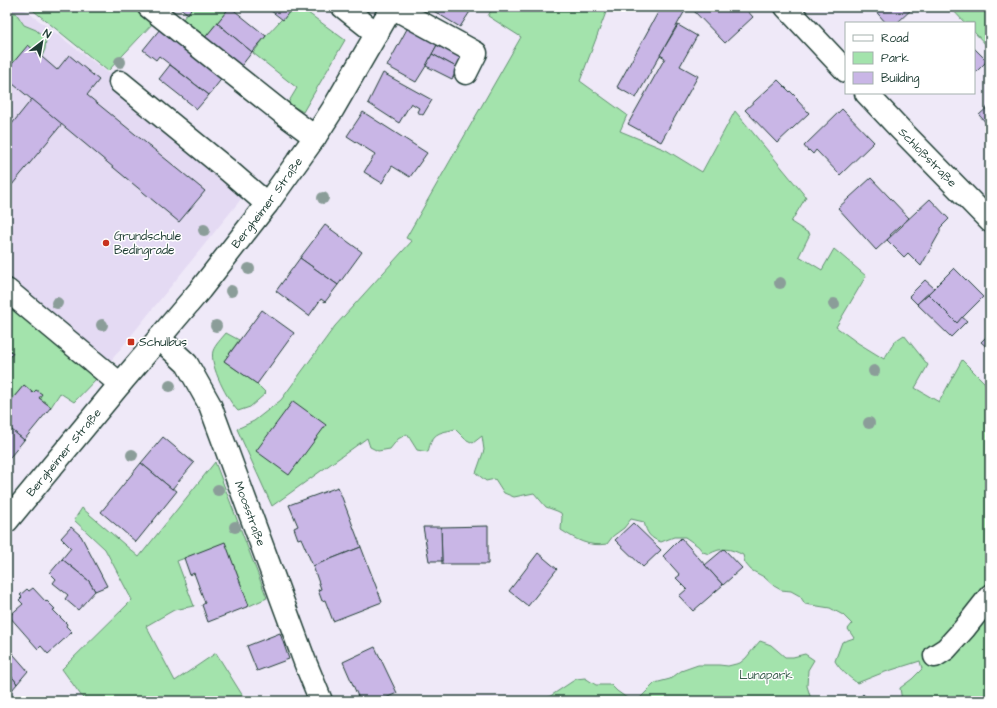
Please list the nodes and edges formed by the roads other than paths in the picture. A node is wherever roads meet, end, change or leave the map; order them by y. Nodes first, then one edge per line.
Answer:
1 (149, 7) edge
2 (343, 7) edge
3 (392, 7) edge
4 (786, 7) edge
5 (377, 34) junction
6 (845, 70) edge
7 (466, 73) dead end
8 (120, 82) dead end
9 (867, 94) edge
10 (315, 137) junction
11 (267, 204) junction
12 (990, 221) edge
13 (7, 290) edge
14 (159, 338) junction
15 (120, 384) junction
16 (7, 521) edge
17 (990, 596) edge
18 (935, 656) dead end
19 (321, 701) edge

1 - 10 street
2 - 5 street
3 - 5 street, Bergheimer Straße
3 - 7 street
4 - 6 street
5 - 10 street, Bergheimer Straße
8 - 11 street
9 - 12 street, Schloßstraße
10 - 11 street, Bergheimer Straße
11 - 14 street, Bergheimer Straße
13 - 15 street
14 - 15 street, Bergheimer Straße
14 - 19 street, Moosstraße
15 - 16 street, Bergheimer Straße
17 - 18 street

